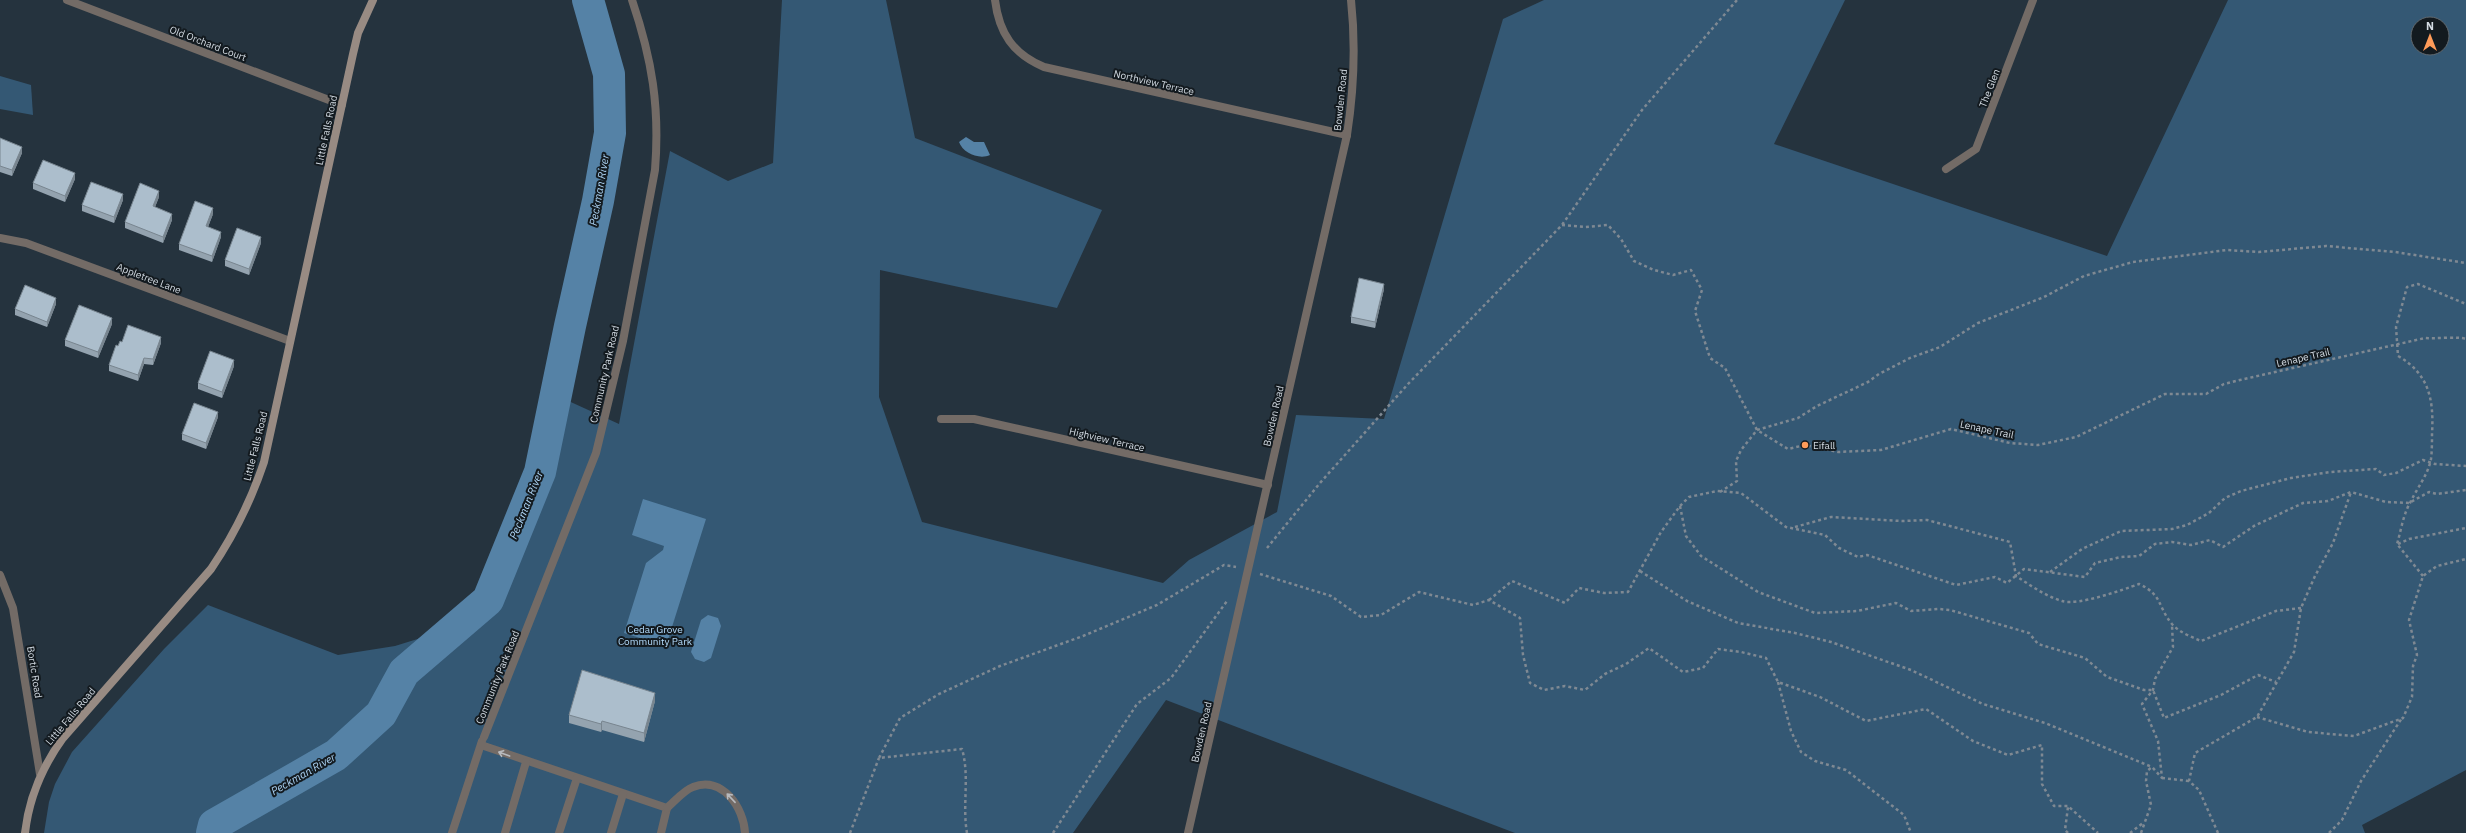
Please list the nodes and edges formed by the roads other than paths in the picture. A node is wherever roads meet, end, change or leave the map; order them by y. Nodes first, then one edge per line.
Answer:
1 (67, 0) edge
2 (373, 0) edge
3 (632, 0) edge
4 (995, 0) edge
5 (1351, 0) edge
6 (2032, 0) edge
7 (342, 105) junction
8 (1347, 135) junction
9 (1946, 169) dead end
10 (0, 238) edge
11 (290, 342) junction
12 (941, 419) dead end
13 (1268, 485) junction
14 (0, 575) edge
15 (481, 745) junction
16 (526, 762) junction
17 (40, 774) junction
18 (577, 778) junction
19 (623, 794) junction
20 (667, 808) junction
21 (25, 833) edge
22 (452, 833) edge
23 (505, 833) edge
24 (559, 833) edge
25 (611, 833) edge
26 (661, 833) edge
27 (745, 833) edge
28 (1188, 833) edge

1 - 7 street, Old Orchard Court
2 - 7 street, Little Falls Road
3 - 15 street, Community Park Road
4 - 8 street, Northview Terrace
5 - 8 street, Bowden Road
6 - 9 street, The Glen
7 - 11 street, Little Falls Road
8 - 13 street, Bowden Road
10 - 11 street, Appletree Lane
11 - 17 street, Little Falls Road
12 - 13 street, Highview Terrace
13 - 28 street, Bowden Road
14 - 17 street, Bortic Road
16 -> 15 street
15 - 22 street, Community Park Road
16 - 18 street
16 - 23 street
17 - 21 street, Little Falls Road
18 - 19 street
18 - 24 street
19 - 20 street
19 - 25 street
20 - 26 street
27 -> 20 street

